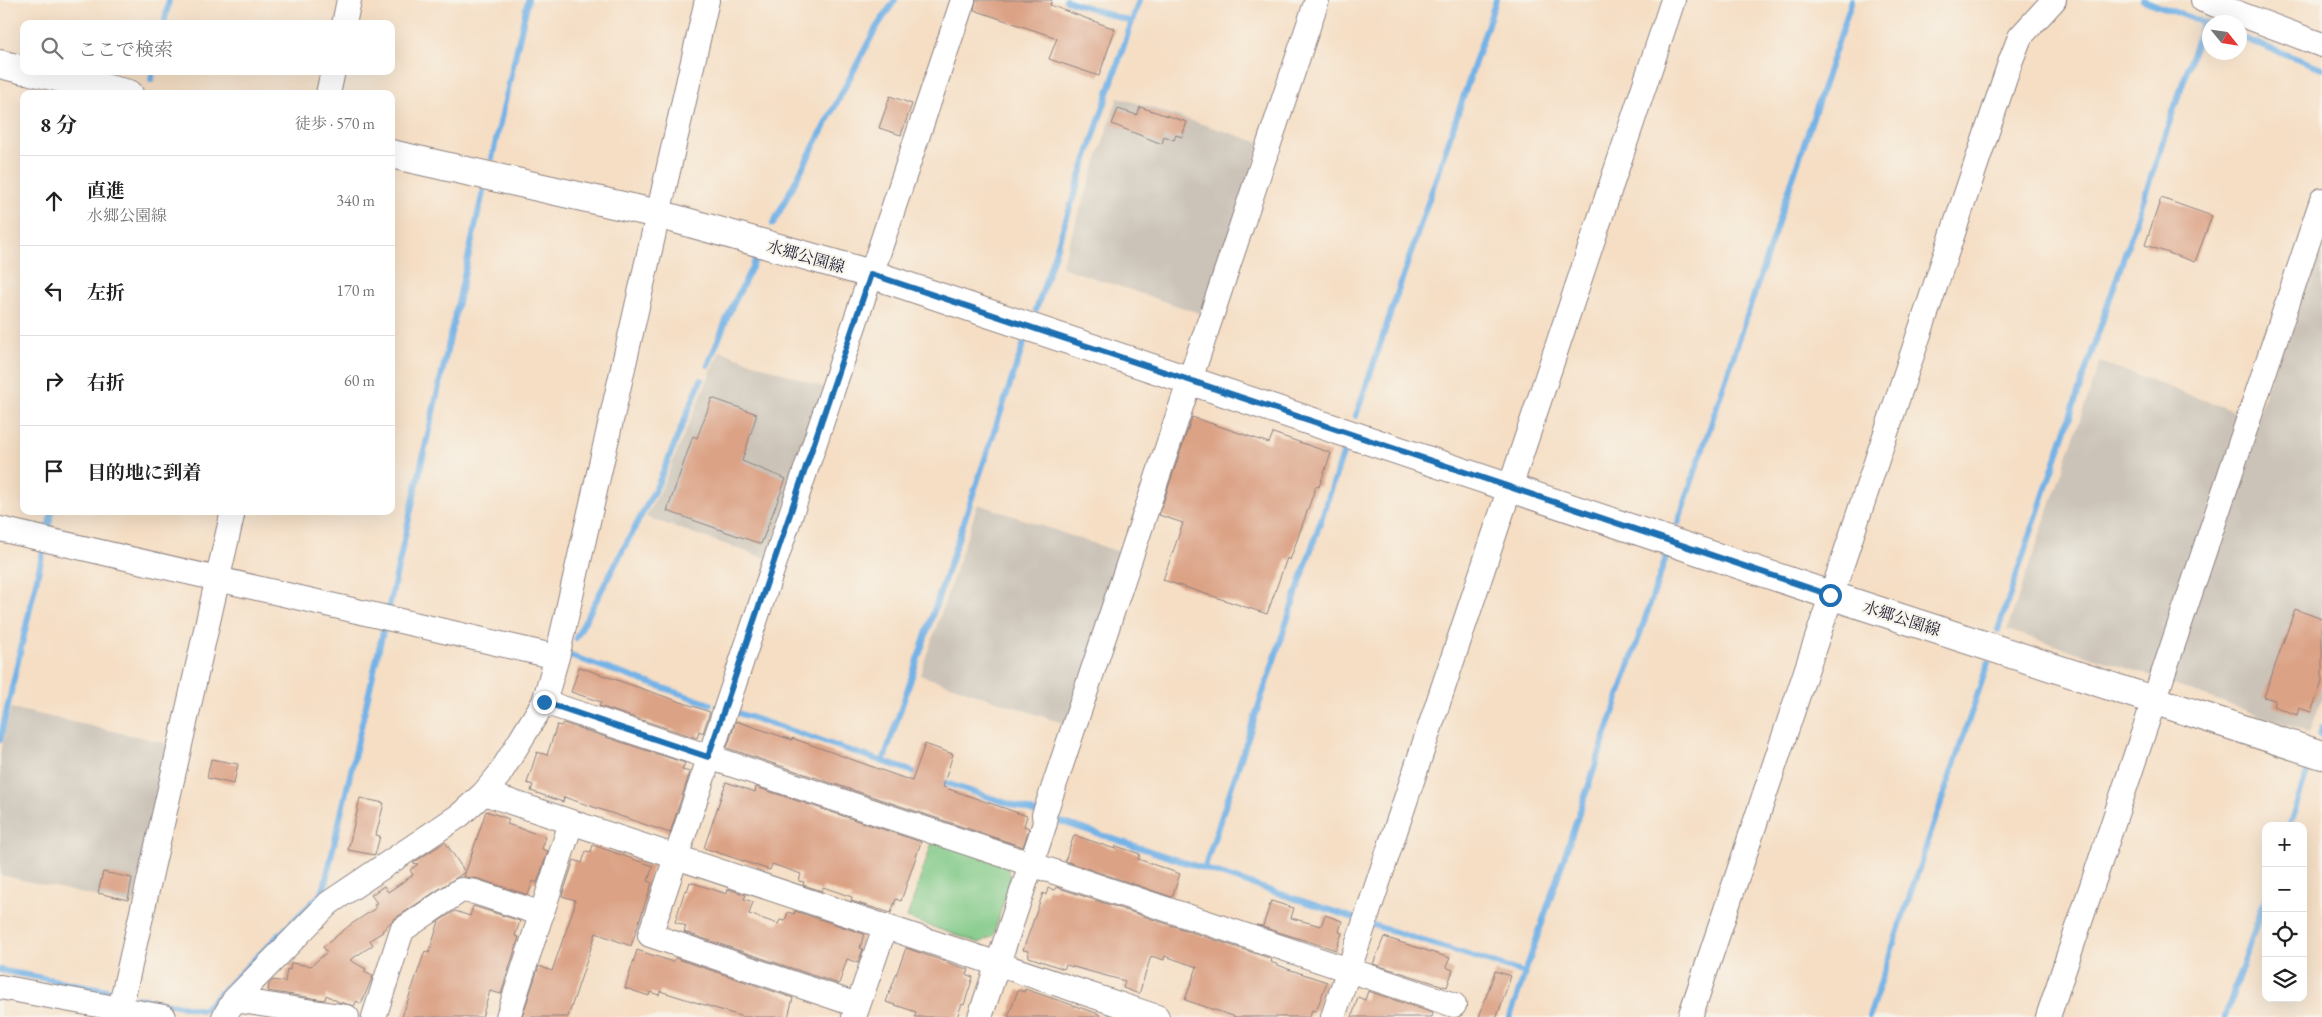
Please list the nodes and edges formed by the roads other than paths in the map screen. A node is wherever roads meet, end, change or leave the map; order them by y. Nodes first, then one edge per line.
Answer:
1 (350, 0) edge
2 (707, 0) edge
3 (963, 0) edge
4 (1317, 0) edge
5 (1673, 0) edge
6 (2054, 0) edge
7 (2203, 0) edge
8 (345, 20) edge
9 (2322, 45) edge
10 (0, 64) edge
11 (20, 69) edge
12 (48, 75) edge
13 (332, 75) edge
14 (112, 90) edge
15 (329, 90) edge
16 (395, 155) edge
17 (2322, 200) edge
18 (658, 214) junction
19 (871, 274) junction
20 (1188, 381) junction
21 (1510, 486) junction
22 (232, 515) edge
23 (0, 529) edge
24 (217, 579) junction
25 (1830, 595) junction
26 (557, 657) junction
27 (2155, 700) junction
28 (544, 702) junction
29 (2322, 756) edge
30 (708, 757) junction
31 (484, 793) junction
32 (571, 822) junction
33 (676, 857) junction
34 (1032, 866) junction
35 (542, 914) junction
36 (885, 926) junction
37 (998, 964) junction
38 (1348, 971) junction
39 (0, 987) edge
40 (1454, 1004) edge
41 (229, 1008) edge
42 (120, 1009) junction
43 (1104, 1009) edge
44 (855, 1011) edge
45 (164, 1017) edge
46 (347, 1017) edge
47 (374, 1017) edge
48 (508, 1017) edge
49 (980, 1017) edge
50 (1157, 1017) edge
51 (1332, 1017) edge
52 (1690, 1017) edge
53 (2048, 1017) edge

1 - 8 street
2 - 18 street
3 - 19 street
4 - 20 street
5 - 21 street
6 - 25 street
7 - 9 street
10 - 11 main road
12 - 14 main road
13 - 15 street
16 - 18 main road, 水郷公園線
17 - 27 street
18 - 19 main road, 水郷公園線
18 - 26 street
19 - 20 main road, 水郷公園線
19 - 30 street
20 - 21 main road, 水郷公園線
20 - 34 street
21 - 25 main road, 水郷公園線
21 - 38 street
22 - 24 street
23 - 24 street
24 - 26 street
24 - 42 street
25 - 27 main road, 水郷公園線
25 - 52 street
26 - 28 street
27 - 29 main road, 水郷公園線
27 - 53 street
28 - 30 street
28 - 31 street
30 - 33 street
30 - 34 street
31 - 32 street
31 - 41 street
32 - 33 street
32 - 35 street
33 - 36 street
33 - 44 street
34 - 37 street
34 - 38 street
35 - 47 street
35 - 48 street
36 - 37 street
36 - 44 street
37 - 43 street
37 - 49 street
38 - 40 street
38 - 51 street
39 - 42 street
41 - 46 street
42 - 45 street
43 - 50 street

